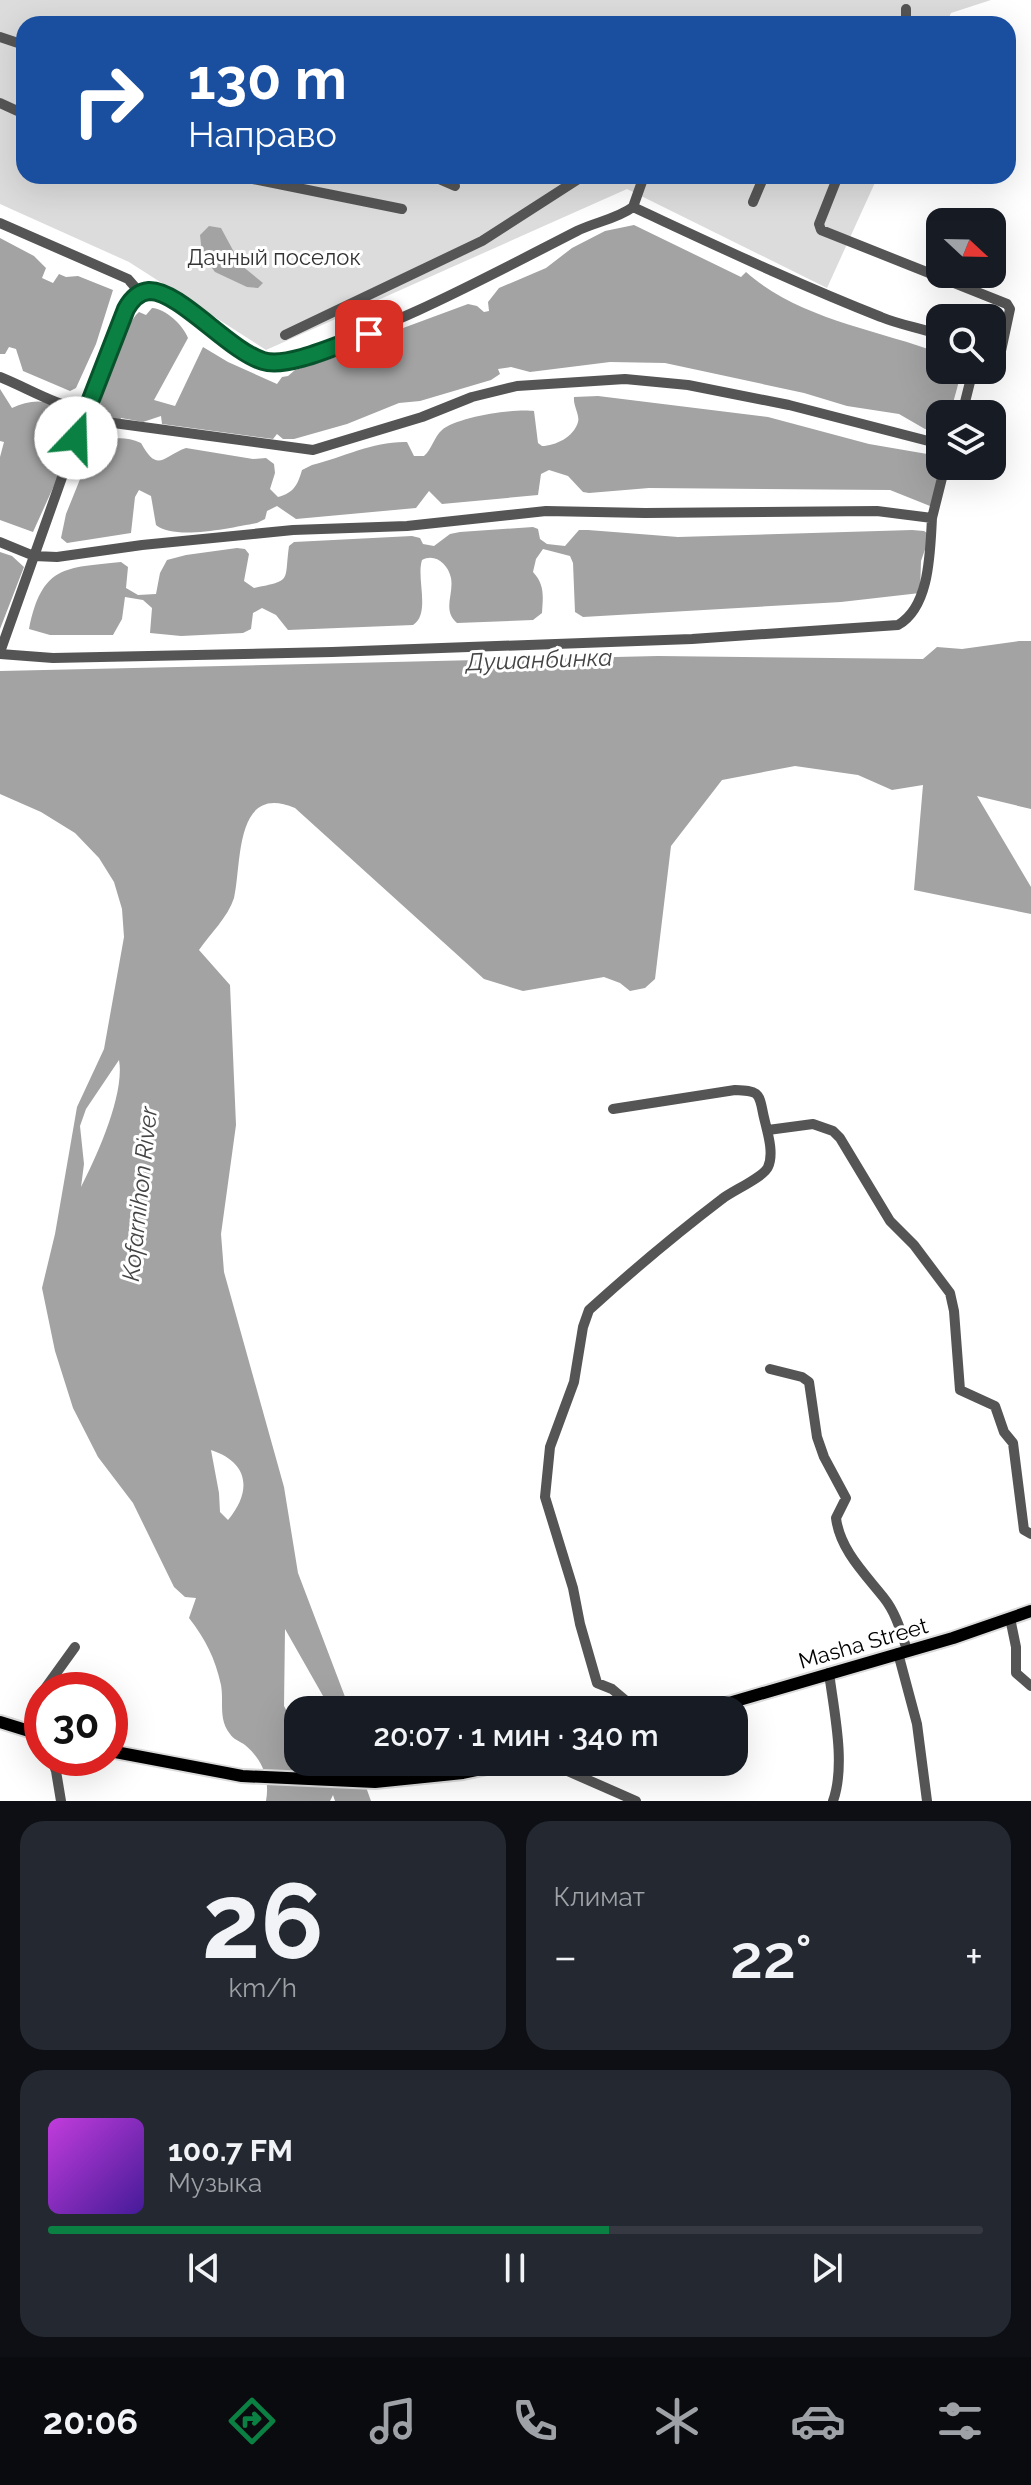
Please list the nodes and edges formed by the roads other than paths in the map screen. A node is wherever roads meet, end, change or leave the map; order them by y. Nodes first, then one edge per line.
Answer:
1 (906, 9) dead end
2 (906, 16) edge
3 (278, 184) edge
4 (450, 184) edge
5 (571, 184) edge
6 (641, 184) edge
7 (761, 184) edge
8 (835, 184) edge
9 (455, 186) dead end
10 (753, 202) dead end
11 (633, 207) junction
12 (402, 209) dead end
13 (0, 223) edge
14 (141, 294) junction
15 (1006, 328) edge
16 (926, 330) edge
17 (285, 335) dead end
18 (0, 377) edge
19 (85, 415) junction
20 (926, 440) edge
21 (942, 480) edge
22 (932, 518) junction
23 (0, 542) edge
24 (34, 556) junction
25 (0, 653) edge
26 (613, 1109) dead end
27 (768, 1130) junction
28 (770, 1369) dead end
29 (1031, 1534) edge
30 (1031, 1611) edge
31 (1010, 1618) junction
32 (75, 1647) dead end
33 (903, 1651) junction
34 (57, 1672) edge
35 (829, 1673) junction
36 (1031, 1686) edge
37 (620, 1696) edge
38 (748, 1697) edge
39 (0, 1722) edge
40 (24, 1729) edge
41 (128, 1754) edge
42 (57, 1776) edge
43 (434, 1776) edge
44 (580, 1776) edge
45 (583, 1776) edge
46 (587, 1779) junction
47 (61, 1801) edge
48 (636, 1801) edge
49 (833, 1801) edge
50 (927, 1801) edge

1 - 2 street
3 - 12 street
4 - 9 street
5 - 17 street
6 - 11 street
7 - 10 street
8 - 15 street
11 - 14 street
11 - 16 street
13 - 14 street
14 - 19 street
18 - 19 street
19 - 20 street
19 - 24 street
21 - 22 street
22 - 24 street
22 - 25 street
23 - 24 street
24 - 25 street
26 - 27 street
27 - 29 street
27 - 37 street
28 - 33 street
30 - 31 main road, Masha Street
31 - 33 main road, Masha Street
31 - 36 street
32 - 34 street
33 - 35 main road, Masha Street
33 - 50 street
35 - 38 main road, Masha Street
35 - 49 street
39 - 40 main road
41 - 43 main road
42 - 47 street
44 - 46 street
45 - 46 street
46 - 48 street

